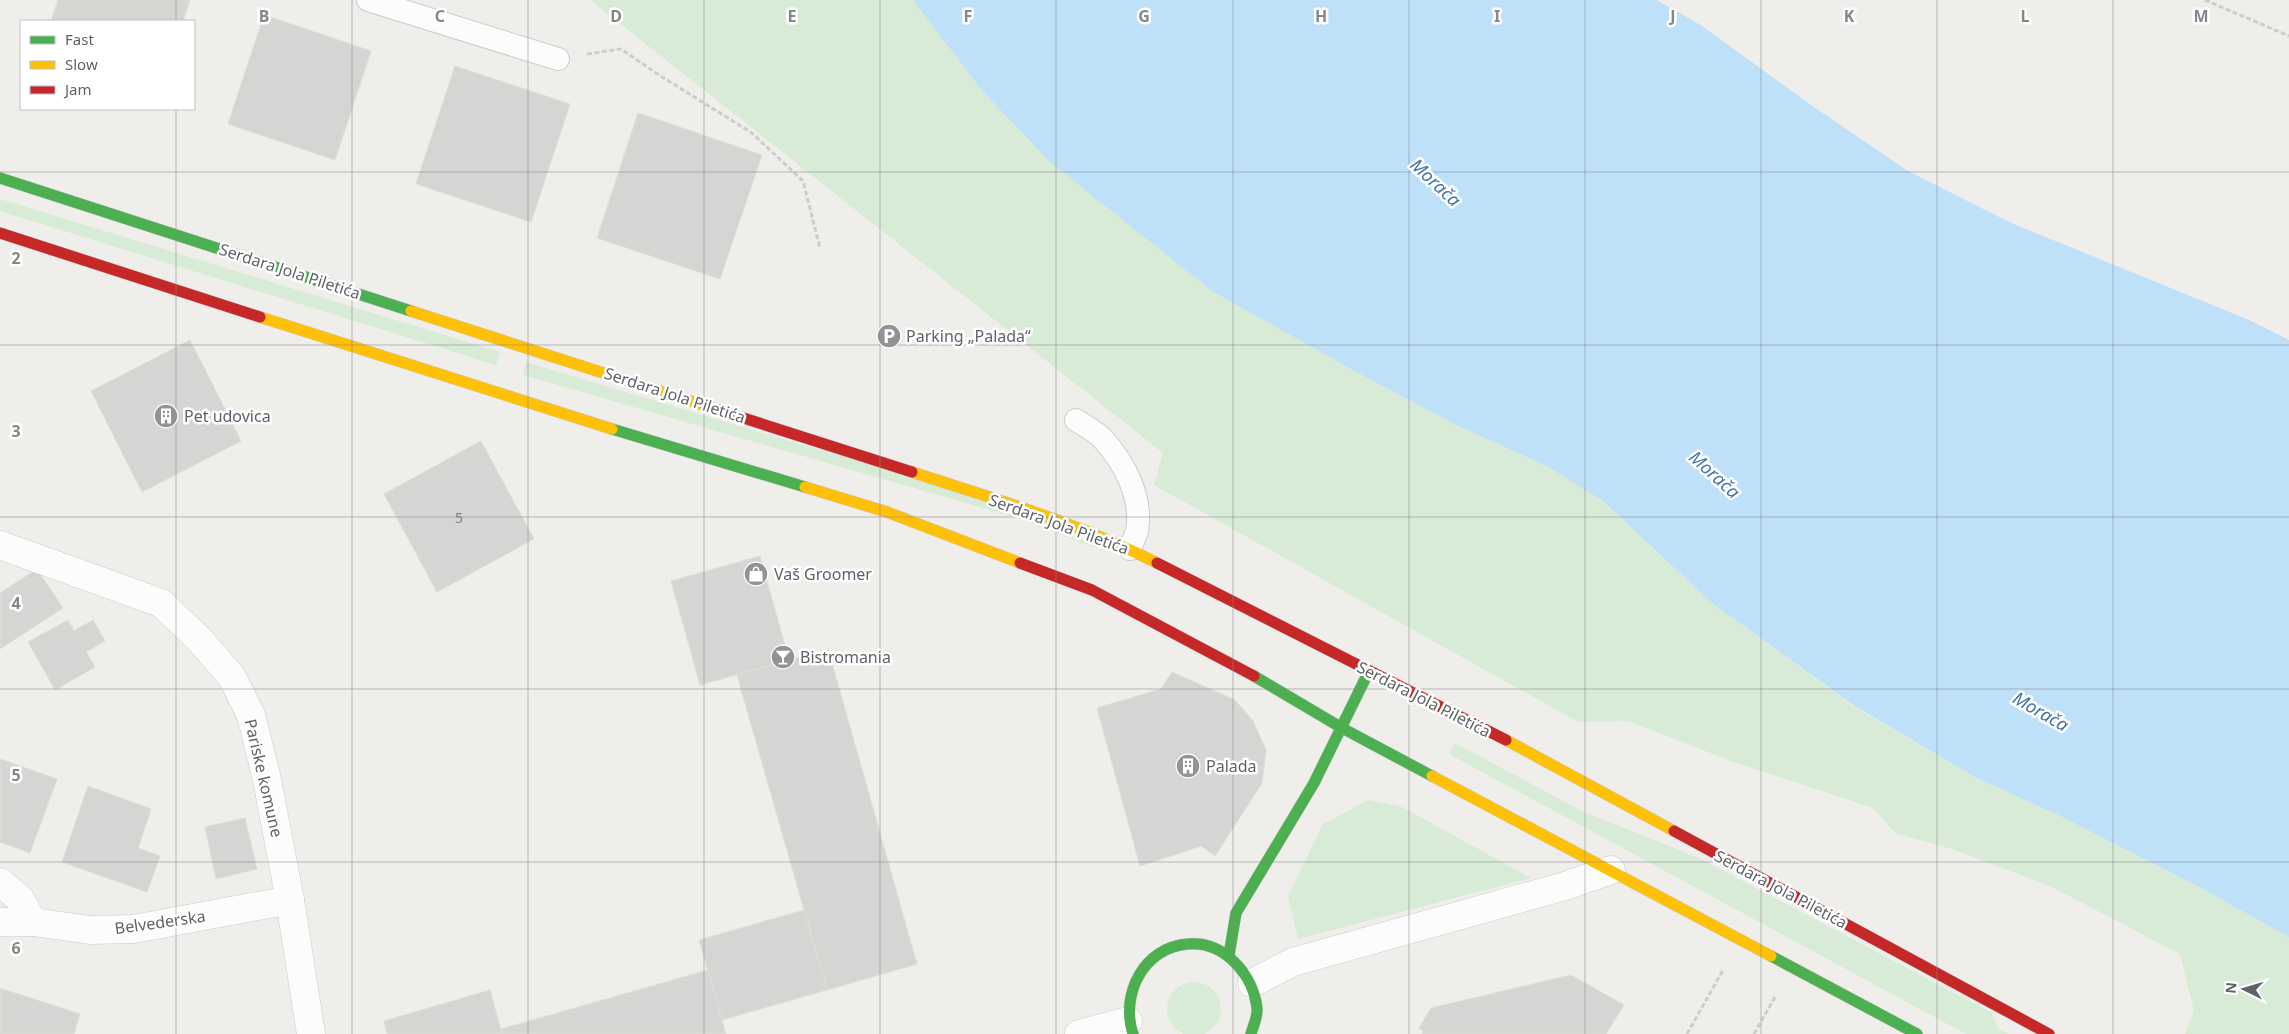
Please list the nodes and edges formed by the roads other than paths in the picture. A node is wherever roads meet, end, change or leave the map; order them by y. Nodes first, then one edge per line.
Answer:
1 (368, 0) edge
2 (558, 59) road end
3 (0, 178) edge
4 (0, 233) edge
5 (1076, 420) dead end
6 (0, 545) edge
7 (1130, 549) junction
8 (1369, 671) junction
9 (1342, 728) junction
10 (1611, 870) junction
11 (0, 882) edge
12 (290, 900) junction
13 (0, 922) edge
14 (33, 922) junction
15 (1229, 955) junction
16 (1252, 983) junction
17 (1130, 1028) edge
18 (311, 1034) edge
19 (1079, 1034) edge
20 (1251, 1034) edge
21 (1916, 1034) edge
22 (2049, 1034) edge

1 - 2 lane
3 - 7 main road, Serdara Jola Piletića
4 - 9 main road
5 - 7 lane
6 - 12 street, Pariske komune
7 - 8 main road, Serdara Jola Piletića
8 - 9 main road
8 - 22 main road, Serdara Jola Piletića
9 - 10 main road
9 - 15 main road
10 - 16 street
10 - 21 main road
11 - 14 street
12 - 14 street, Belvederska
12 - 18 street, Pariske komune
13 - 14 street, Belvederska
15 - 16 main road
15 - 17 main road
16 - 20 main road
17 - 19 street

